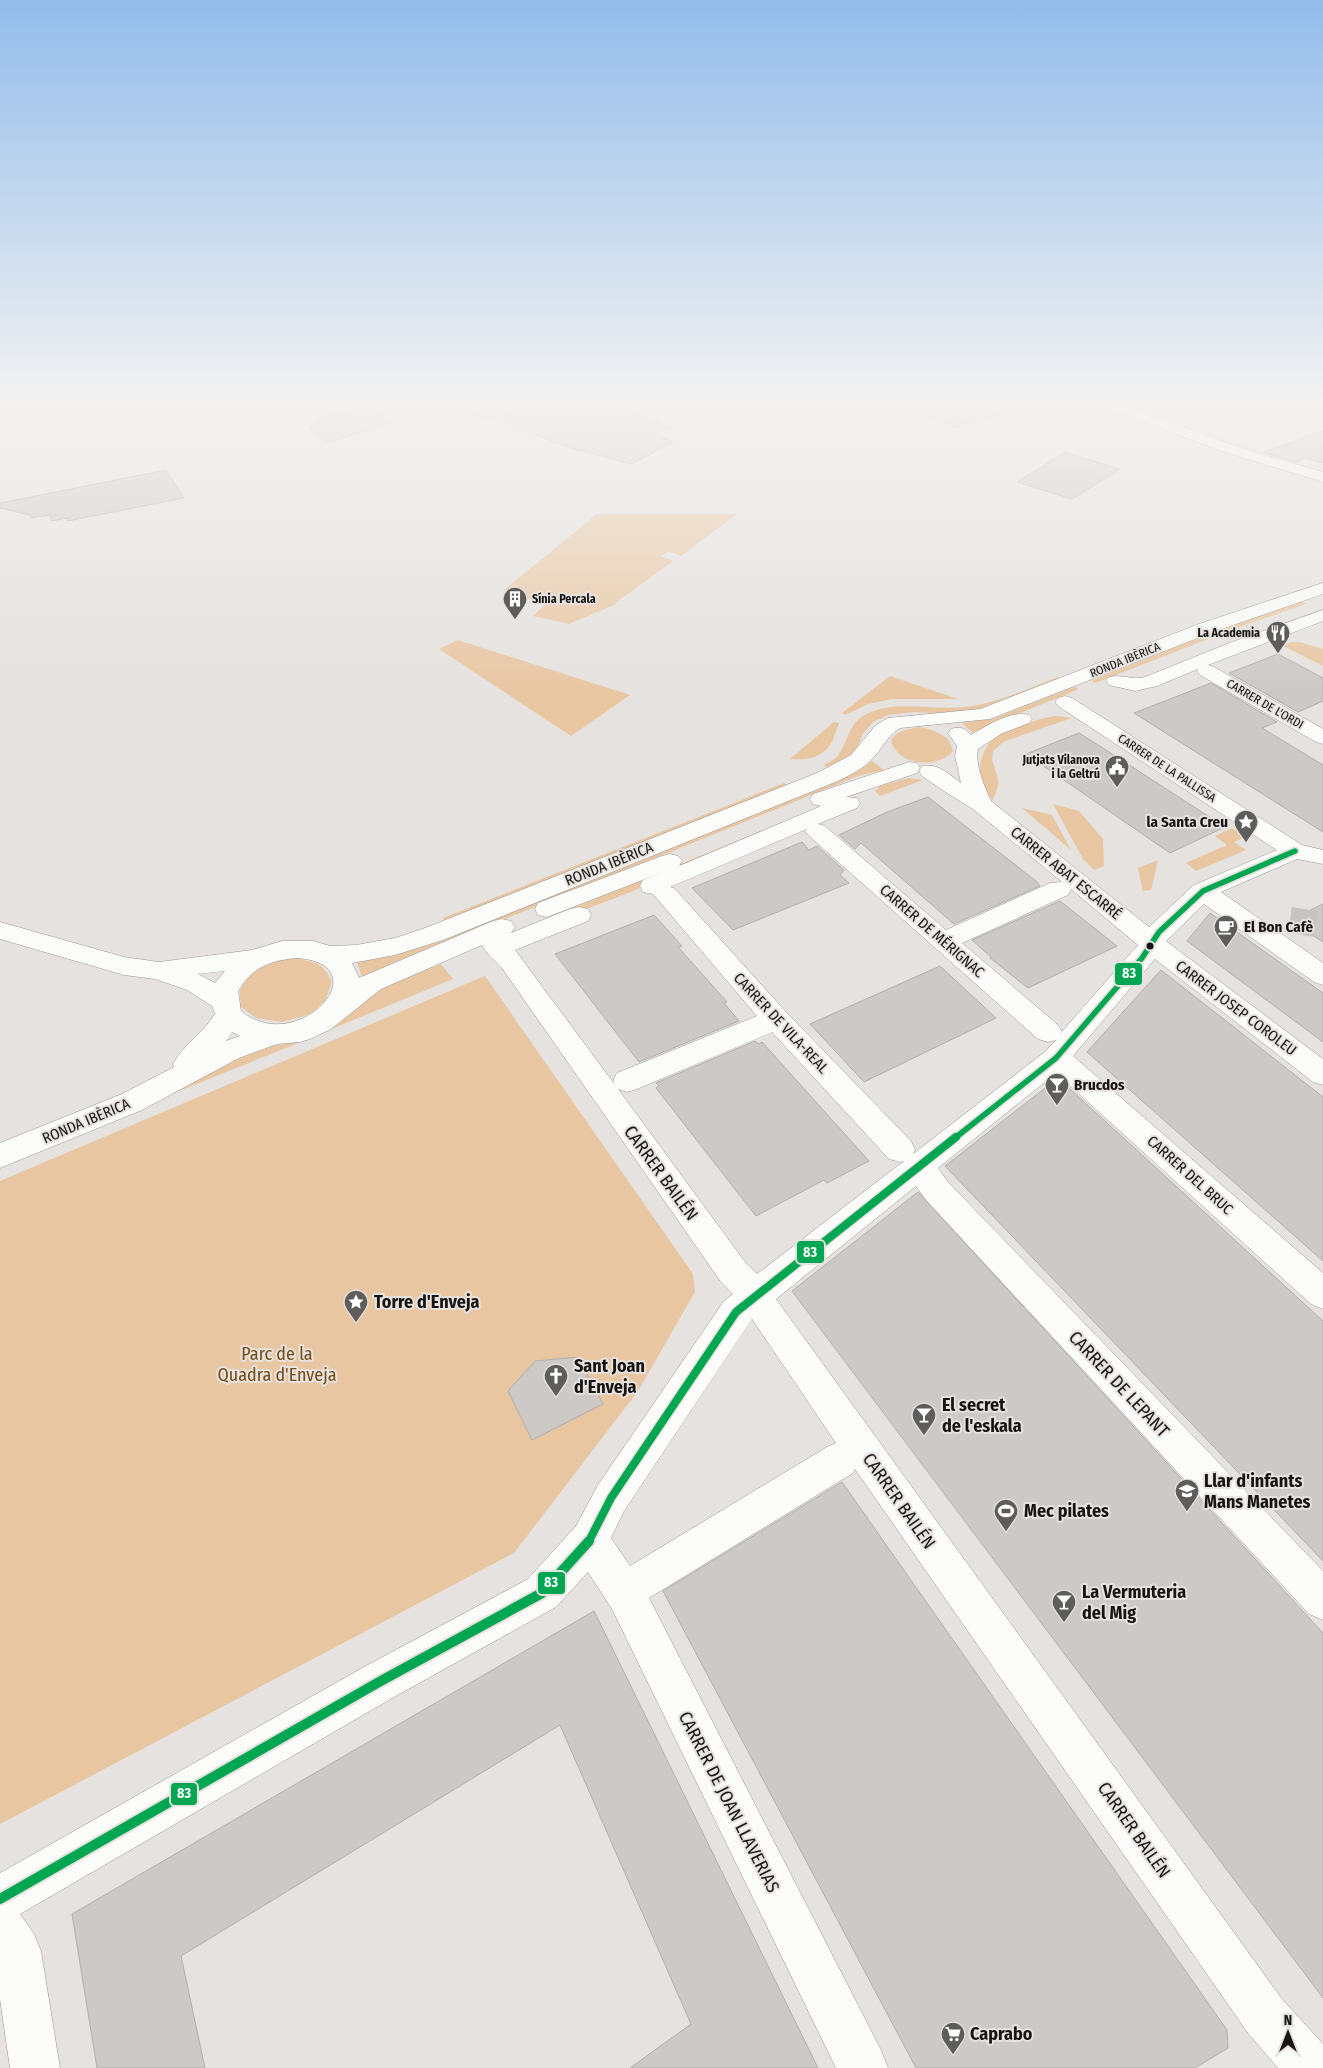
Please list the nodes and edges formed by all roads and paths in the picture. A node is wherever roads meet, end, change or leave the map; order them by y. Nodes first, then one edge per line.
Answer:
1 (1323, 588) edge
2 (1323, 603) edge
3 (1318, 626) edge
4 (1207, 671) dead end
5 (1116, 681) junction
6 (1064, 702) junction
7 (924, 720) junction
8 (1323, 738) edge
9 (876, 742) junction
10 (967, 751) junction
11 (919, 770) junction
12 (981, 804) junction
13 (817, 831) dead end
14 (1295, 851) junction
15 (1323, 857) edge
16 (1059, 889) dead end
17 (1203, 891) junction
18 (665, 894) dead end
19 (0, 930) edge
20 (492, 941) junction
21 (944, 941) junction
22 (1151, 942) junction
23 (329, 955) junction
24 (257, 958) junction
25 (156, 970) junction
26 (1323, 976) edge
27 (227, 1009) junction
28 (776, 1019) junction
29 (321, 1022) junction
30 (274, 1034) junction
31 (1052, 1045) junction
32 (1323, 1074) edge
33 (627, 1081) dead end
34 (170, 1082) junction
35 (0, 1156) edge
36 (910, 1158) junction
37 (756, 1294) junction
38 (1323, 1294) edge
39 (840, 1460) dead end
40 (590, 1540) junction
41 (643, 1581) dead end
42 (1323, 1600) edge
43 (0, 1899) edge
44 (0, 1926) edge
45 (1310, 2065) edge
46 (35, 2068) edge
47 (862, 2068) edge

1 - 7 street, RONDA IBÈRICA
2 - 5 street, RONDA IBÈRICA
3 - 5 street, RONDA IBÈRICA
4 - 8 street, CARRER DE L'ORDI
5 - 6 street, RONDA IBÈRICA
6 - 10 street, RONDA IBÈRICA
6 - 14 street, CARRER DE LA PALLISSA
7 - 9 street, RONDA IBÈRICA
7 - 10 street, RONDA IBÈRICA
9 - 11 street
9 - 23 street, RONDA IBÈRICA
10 - 11 street, RONDA IBÈRICA
10 - 12 street
11 - 12 street
11 - 20 street, RONDA IBÈRICA
12 - 22 street, CARRER ABAT ESCARRÉ
13 - 21 street, CARRER DE MÉRIGNAC
14 - 15 street
14 - 17 street
16 - 21 street
17 - 22 street
17 - 26 street
18 - 28 street, CARRER DE VILA-REAL
19 - 25 street
20 - 29 street, RONDA IBÈRICA
20 - 37 street, CARRER BAILÉN
21 - 31 street, CARRER DE MÉRIGNAC
22 - 31 street
22 - 32 street, CARRER JOSEP COROLEU
23 - 24 street, RONDA IBÈRICA
23 - 29 street, RONDA IBÈRICA
24 - 25 street
24 - 27 street, RONDA IBÈRICA
25 - 27 street
27 - 30 street, RONDA IBÈRICA
27 - 34 street, RONDA IBÈRICA
28 - 33 street
28 - 36 street, CARRER DE VILA-REAL
29 - 30 street, RONDA IBÈRICA
30 - 34 street, RONDA IBÈRICA
31 - 36 street
31 - 38 street, CARRER DEL BRUC
34 - 35 street, RONDA IBÈRICA
36 - 37 street
36 - 42 street, CARRER DE LEPANT
37 - 40 street
37 - 45 street, CARRER BAILÉN
39 - 41 street
40 - 43 street
40 - 47 street, CARRER DE JOAN LLAVERIAS
44 - 46 street

